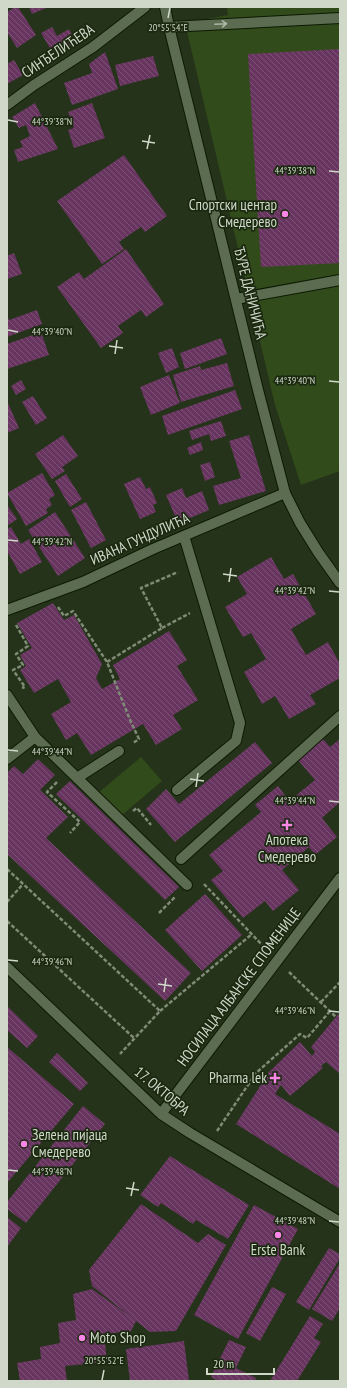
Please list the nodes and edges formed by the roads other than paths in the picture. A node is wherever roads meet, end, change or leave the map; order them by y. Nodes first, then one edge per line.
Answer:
1 (145, 7) edge
2 (165, 7) edge
3 (340, 18) edge
4 (169, 27) junction
5 (7, 105) edge
6 (340, 280) edge
7 (236, 299) junction
8 (285, 493) junction
9 (184, 536) junction
10 (340, 583) edge
11 (7, 610) edge
12 (7, 695) edge
13 (340, 716) edge
14 (35, 737) junction
15 (119, 751) dead end
16 (7, 759) edge
17 (77, 778) junction
18 (177, 790) dead end
19 (181, 859) road end
20 (340, 878) edge
21 (187, 885) dead end
22 (7, 966) edge
23 (162, 1114) junction
24 (340, 1222) edge

1 - 5 street, СИНЂЕЛИЋЕВА
2 - 4 street, ЂУРЕ ДАНИЧИЋА
4 -> 3 street
4 - 7 street, ЂУРЕ ДАНИЧИЋА
6 - 7 street
7 - 8 street, ЂУРЕ ДАНИЧИЋА
8 - 9 street, ИВАНА ГУНДУЛИЋА
8 - 10 street, ЂУРЕ ДАНИЧИЋА
9 - 11 street, ИВАНА ГУНДУЛИЋА
9 - 18 street
12 - 14 street
13 - 19 street
14 - 16 street
14 - 17 street
15 - 17 street
17 - 21 street
20 - 23 street, НОСИЛАЦА АЛБАНСКЕ СПОМЕНИЦЕ
22 - 23 street, 17. ОКТОБРА
23 - 24 street, 17. ОКТОБРА

